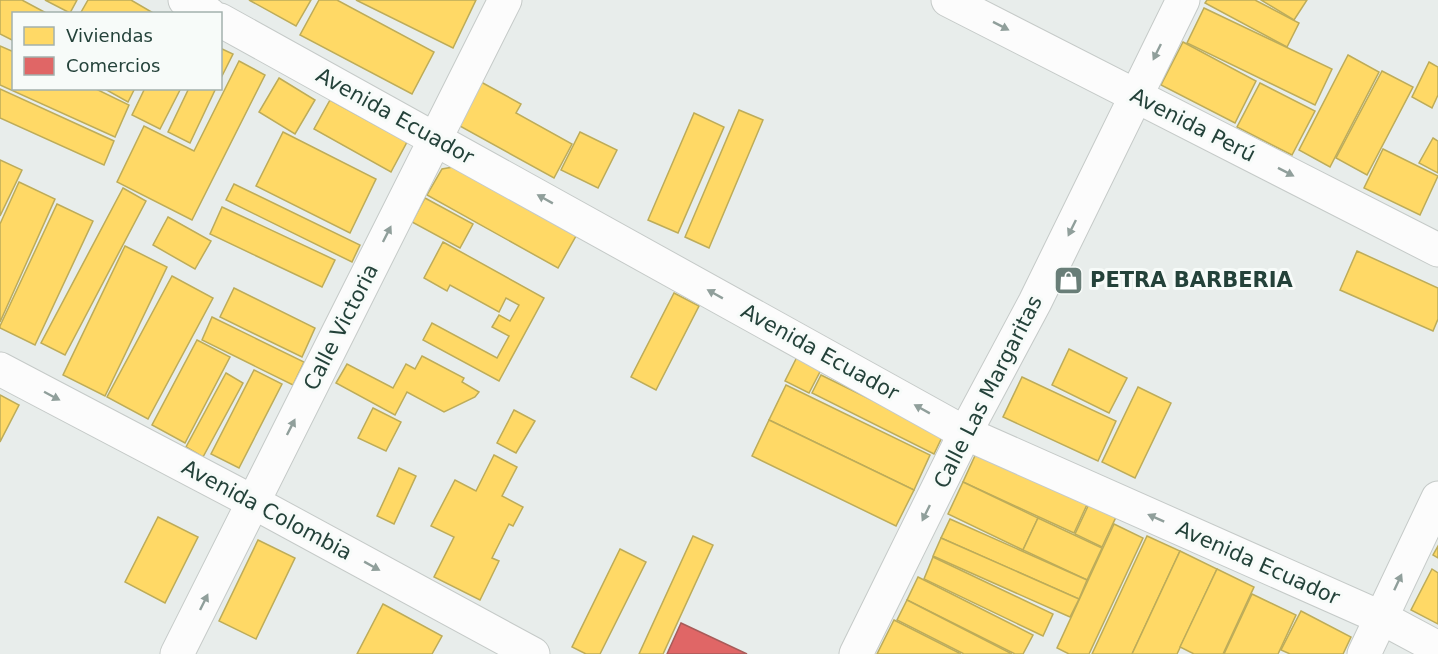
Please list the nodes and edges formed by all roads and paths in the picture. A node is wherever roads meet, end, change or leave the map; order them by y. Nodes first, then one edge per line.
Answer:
1 (185, 0) edge
2 (505, 0) edge
3 (948, 0) edge
4 (1183, 0) edge
5 (206, 12) edge
6 (222, 21) edge
7 (1136, 95) junction
8 (436, 138) junction
9 (1438, 250) edge
10 (0, 369) edge
11 (965, 433) junction
12 (1438, 498) edge
13 (253, 502) junction
14 (1382, 618) junction
15 (1438, 648) edge
16 (177, 654) edge
17 (534, 654) edge
18 (856, 654) edge
19 (1364, 654) edge

1 - 5 street
2 - 8 street, Calle Victoria
3 -> 7 street, Avenida Perú
4 -> 7 street, Calle Las Margaritas
6 - 8 street, Avenida Ecuador
7 -> 9 street, Avenida Perú
7 -> 11 street, Calle Las Margaritas
11 -> 8 street, Avenida Ecuador
13 -> 8 street, Calle Victoria
10 -> 13 street, Avenida Colombia
14 -> 11 street, Avenida Ecuador
11 -> 18 street, Calle Las Margaritas
14 -> 12 street
16 -> 13 street, Calle Victoria
13 -> 17 street, Avenida Colombia
14 - 15 street, Avenida Ecuador
14 - 19 street

